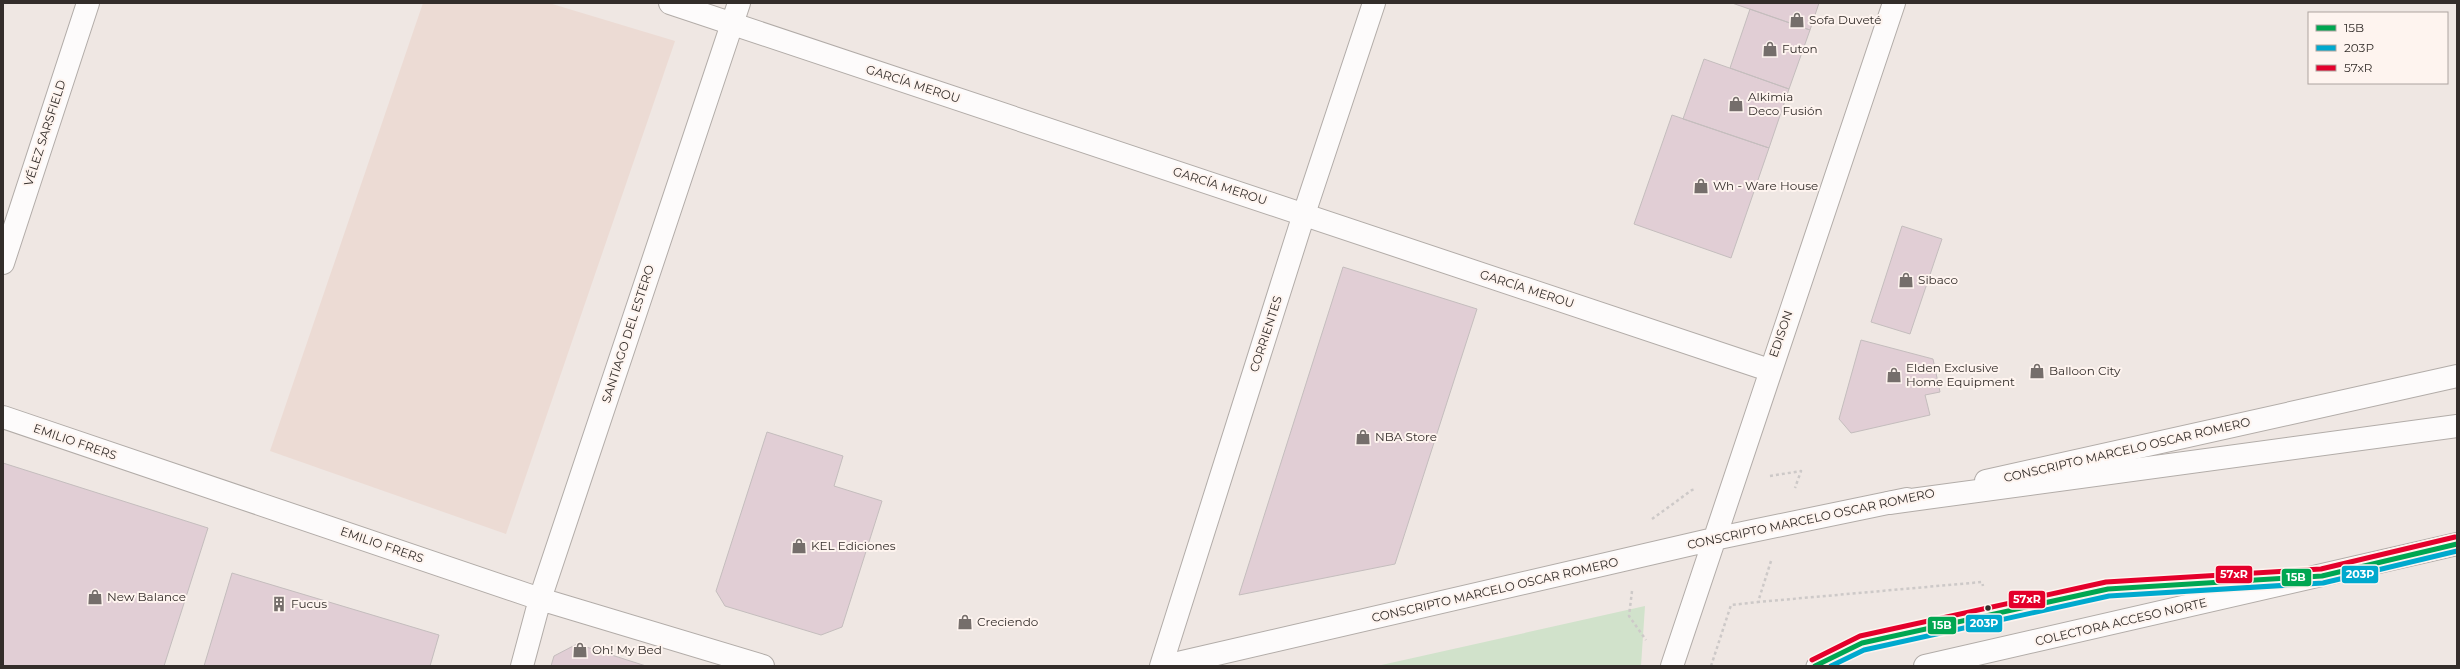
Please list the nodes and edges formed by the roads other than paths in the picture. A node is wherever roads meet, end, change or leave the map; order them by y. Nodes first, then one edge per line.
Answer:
1 (88, 3) edge
2 (670, 3) edge
3 (739, 3) edge
4 (1374, 3) edge
5 (1894, 3) edge
6 (732, 24) junction
7 (1304, 214) junction
8 (3, 262) edge
9 (1769, 370) junction
10 (2457, 376) edge
11 (3, 417) edge
12 (2457, 426) edge
13 (1889, 503) junction
14 (1714, 539) junction
15 (2457, 544) edge
16 (2322, 576) junction
17 (540, 599) junction
18 (522, 666) edge
19 (763, 666) edge
20 (1161, 666) edge
21 (1165, 666) edge
22 (1672, 666) edge
23 (1815, 666) edge
24 (1924, 666) edge

1 - 8 main road, VÉLEZ SARSFIELD
2 - 6 main road, GARCÍA MEROU
3 - 6 main road, SANTIAGO DEL ESTERO
4 - 7 main road, CORRIENTES
5 - 9 main road, EDISON
6 - 7 main road, GARCÍA MEROU
6 - 17 main road, SANTIAGO DEL ESTERO
7 - 9 main road, GARCÍA MEROU
7 - 20 main road, CORRIENTES
9 - 14 main road, EDISON
10 - 13 main road, CONSCRIPTO MARCELO OSCAR ROMERO
11 - 17 main road, EMILIO FRERS
12 - 13 main road
13 - 14 main road, CONSCRIPTO MARCELO OSCAR ROMERO
14 - 21 main road, CONSCRIPTO MARCELO OSCAR ROMERO
14 - 22 main road, EDISON
15 - 16 main road, COLECTORA ACCESO NORTE
16 - 23 lane
16 - 24 main road, COLECTORA ACCESO NORTE
17 - 18 main road, SANTIAGO DEL ESTERO
17 - 19 main road, EMILIO FRERS

